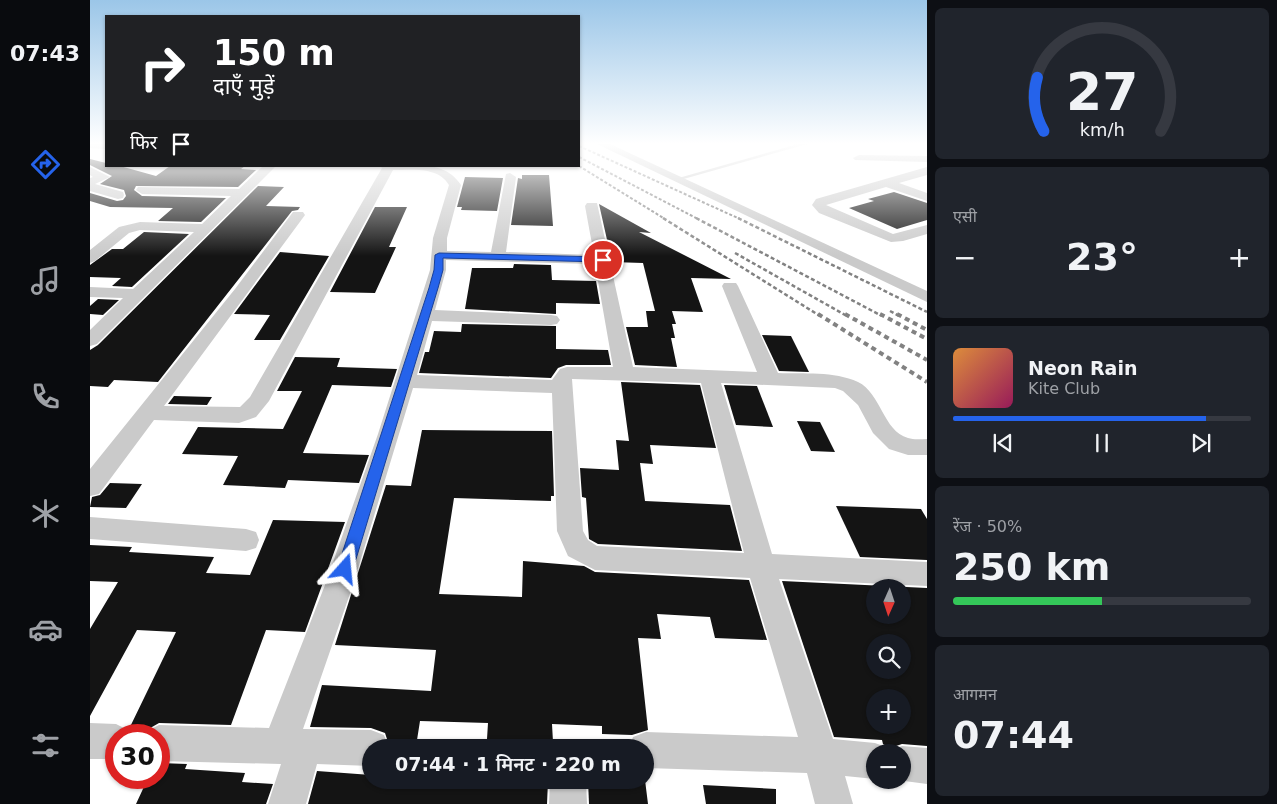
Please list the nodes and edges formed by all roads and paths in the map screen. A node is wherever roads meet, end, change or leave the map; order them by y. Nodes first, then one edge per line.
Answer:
1 (254, 182) edge
2 (379, 182) edge
3 (454, 182) edge
4 (509, 182) edge
5 (683, 182) edge
6 (891, 182) edge
7 (886, 183) junction
8 (90, 187) edge
9 (142, 190) dead end
10 (243, 193) junction
11 (118, 195) dead end
12 (927, 197) edge
13 (592, 206) dead end
14 (298, 215) dead end
15 (206, 228) junction
16 (927, 229) edge
17 (439, 255) junction
18 (498, 257) junction
19 (90, 258) edge
20 (603, 260) junction
21 (730, 286) dead end
22 (90, 292) edge
23 (137, 294) junction
24 (927, 297) edge
25 (425, 315) junction
26 (551, 320) dead end
27 (92, 335) edge
28 (624, 372) junction
29 (709, 376) junction
30 (770, 378) junction
31 (405, 381) junction
32 (562, 386) junction
33 (148, 413) junction
34 (927, 447) edge
35 (90, 487) edge
36 (90, 528) edge
37 (246, 540) dead end
38 (762, 566) junction
39 (927, 574) edge
40 (90, 742) edge
41 (105, 742) edge
42 (170, 744) edge
43 (292, 748) junction
44 (362, 748) edge
45 (654, 750) edge
46 (821, 756) junction
47 (866, 760) edge
48 (911, 765) edge
49 (927, 766) edge
50 (568, 789) edge
51 (287, 804) edge
52 (568, 804) edge
53 (834, 804) edge

1 - 10 street
2 - 33 street
3 - 17 street
4 - 18 street
5 - 24 street
6 - 7 street
7 - 12 street
7 - 16 street
8 - 11 street
9 - 10 street
10 - 15 street
13 - 20 street
14 - 33 street
15 - 19 street
15 - 23 street
17 - 18 street
17 - 25 street
18 - 20 street
20 - 28 street
21 - 30 street
22 - 23 street
23 - 27 street
25 - 26 street
25 - 31 street
28 - 29 street
28 - 32 street
29 - 30 street
29 - 38 street
30 - 34 street
31 - 32 street
31 - 43 street
32 - 38 street
33 - 35 street
36 - 37 street
38 - 39 street
38 - 46 street
40 - 41 street
42 - 43 street
43 - 44 street
43 - 51 street
45 - 46 street
46 - 47 street
46 - 53 street
48 - 49 street
50 - 52 street

